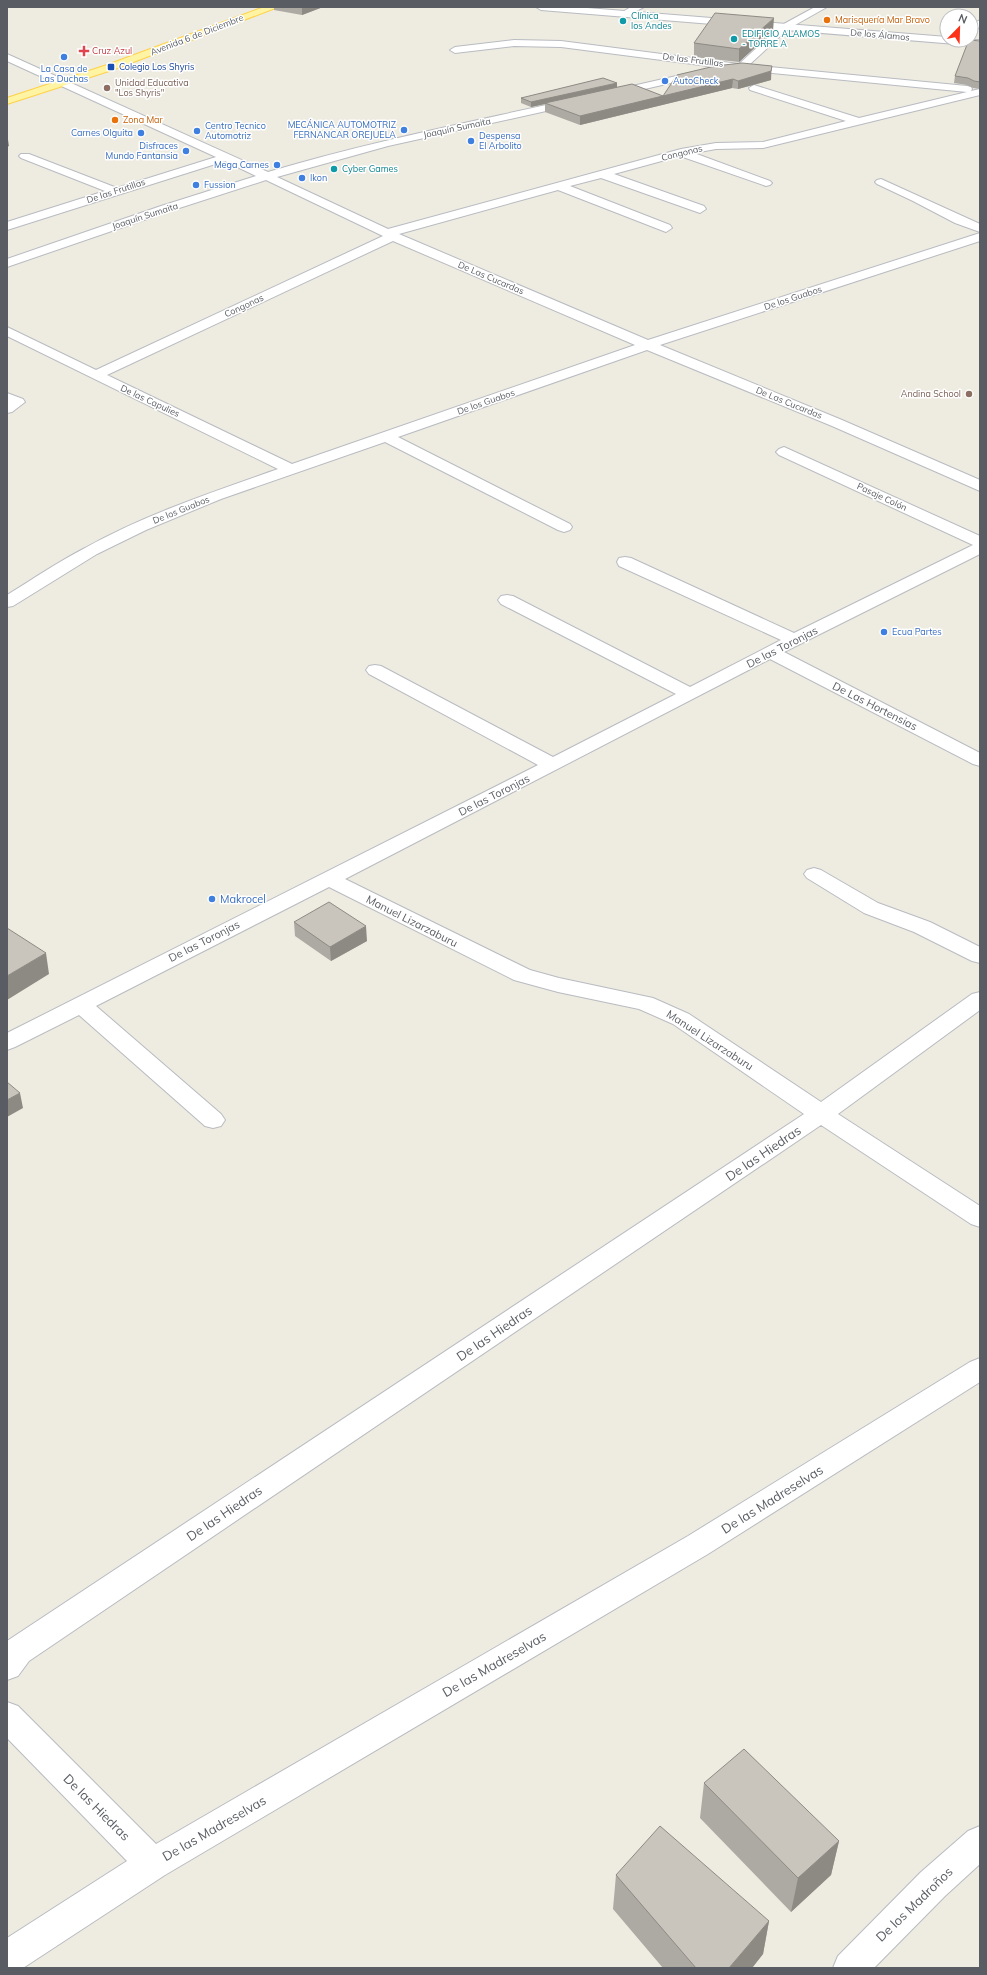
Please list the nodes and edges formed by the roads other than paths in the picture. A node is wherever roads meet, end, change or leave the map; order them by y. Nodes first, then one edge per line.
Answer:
1 (273, 7) edge
2 (541, 7) edge
3 (639, 7) edge
4 (822, 7) edge
5 (624, 14) junction
6 (784, 27) junction
7 (939, 39) edge
8 (455, 50) dead end
9 (7, 57) edge
10 (741, 67) junction
11 (60, 69) dead end
12 (45, 74) junction
13 (26, 80) dead end
14 (65, 82) junction
15 (754, 88) edge
16 (980, 91) edge
17 (599, 97) edge
18 (583, 100) edge
19 (7, 101) edge
20 (859, 122) junction
21 (680, 152) junction
22 (25, 156) dead end
23 (226, 156) junction
24 (602, 174) junction
25 (268, 176) junction
26 (880, 182) dead end
27 (766, 183) dead end
28 (559, 186) junction
29 (115, 191) junction
30 (700, 209) dead end
31 (7, 226) edge
32 (666, 228) dead end
33 (980, 228) edge
34 (391, 234) junction
35 (980, 238) edge
36 (954, 246) junction
37 (974, 253) dead end
38 (7, 263) edge
39 (7, 331) edge
40 (647, 345) junction
41 (96, 375) junction
42 (7, 397) edge
43 (7, 409) edge
44 (387, 437) junction
45 (784, 452) dead end
46 (293, 470) junction
47 (980, 486) edge
48 (564, 527) dead end
49 (980, 542) edge
50 (980, 548) edge
51 (625, 562) dead end
52 (507, 600) dead end
53 (7, 602) edge
54 (795, 640) junction
55 (770, 652) junction
56 (374, 670) dead end
57 (690, 694) junction
58 (980, 760) edge
59 (553, 765) junction
60 (814, 874) dead end
61 (328, 878) junction
62 (980, 956) edge
63 (980, 999) edge
64 (80, 1004) junction
65 (7, 1042) edge
66 (821, 1114) junction
67 (213, 1120) dead end
68 (980, 1218) edge
69 (980, 1369) edge
70 (7, 1666) edge
71 (7, 1716) edge
72 (980, 1842) edge
73 (153, 1864) junction
74 (7, 1958) edge
75 (850, 1968) edge

1 - 14 main road, Avenida 6 de Diciembre
2 - 5 street, De los Álamos
3 - 5 street
4 - 6 street
5 - 6 street, De los Álamos
6 - 7 street, De los Álamos
6 - 10 street
8 - 10 street, De las Frutillas
9 - 12 street, De Las Cucardas
10 - 16 street, De las Frutillas
10 - 17 street
11 - 12 main road
12 - 13 main road
12 - 14 street, De Las Cucardas
14 - 19 main road, Avenida 6 de Diciembre
14 - 23 street, De Las Cucardas
15 - 20 street
16 - 20 street, Congonas
18 - 25 street, Joaquín Sumaita
20 - 21 street, Congonas
21 - 24 street, Congonas
21 - 27 street
22 - 29 street
23 - 25 street, De Las Cucardas
23 - 29 street, De las Frutillas
24 - 28 street, Congonas
24 - 30 street
25 - 34 street, De Las Cucardas
25 - 38 street, Joaquín Sumaita
26 - 33 street
28 - 32 street
28 - 34 street, Congonas
29 - 31 street, De las Frutillas
34 - 40 street, De Las Cucardas
34 - 41 street, Congonas
35 - 36 street, De los Guabos
36 - 37 street
36 - 40 street, De los Guabos
39 - 41 street, De las Capulies
40 - 44 street, De los Guabos
40 - 47 street, De Las Cucardas
41 - 46 street, De las Capulies
42 - 43 street
44 - 46 street, De los Guabos
44 - 48 street
45 - 49 street, Pasaje Colón
46 - 53 street, De los Guabos
50 - 54 street, De las Toronjas
51 - 54 street
52 - 57 street
54 - 55 street, De las Toronjas
55 - 57 street, De las Toronjas
55 - 58 street, De Las Hortensias
56 - 59 street
57 - 59 street, De las Toronjas
59 - 61 street, De las Toronjas
60 - 62 street
61 - 64 street, De las Toronjas
61 - 66 street, Manuel Lizarzaburu
63 - 66 street, De las Hiedras
64 - 65 street, De las Toronjas
64 - 67 street
66 - 68 street, Manuel Lizarzaburu
66 - 70 street, De las Hiedras
69 - 73 street, De las Madreselvas
71 - 73 street, De las Hiedras
72 - 75 street, De los Madroños
73 - 74 street, De las Madreselvas

